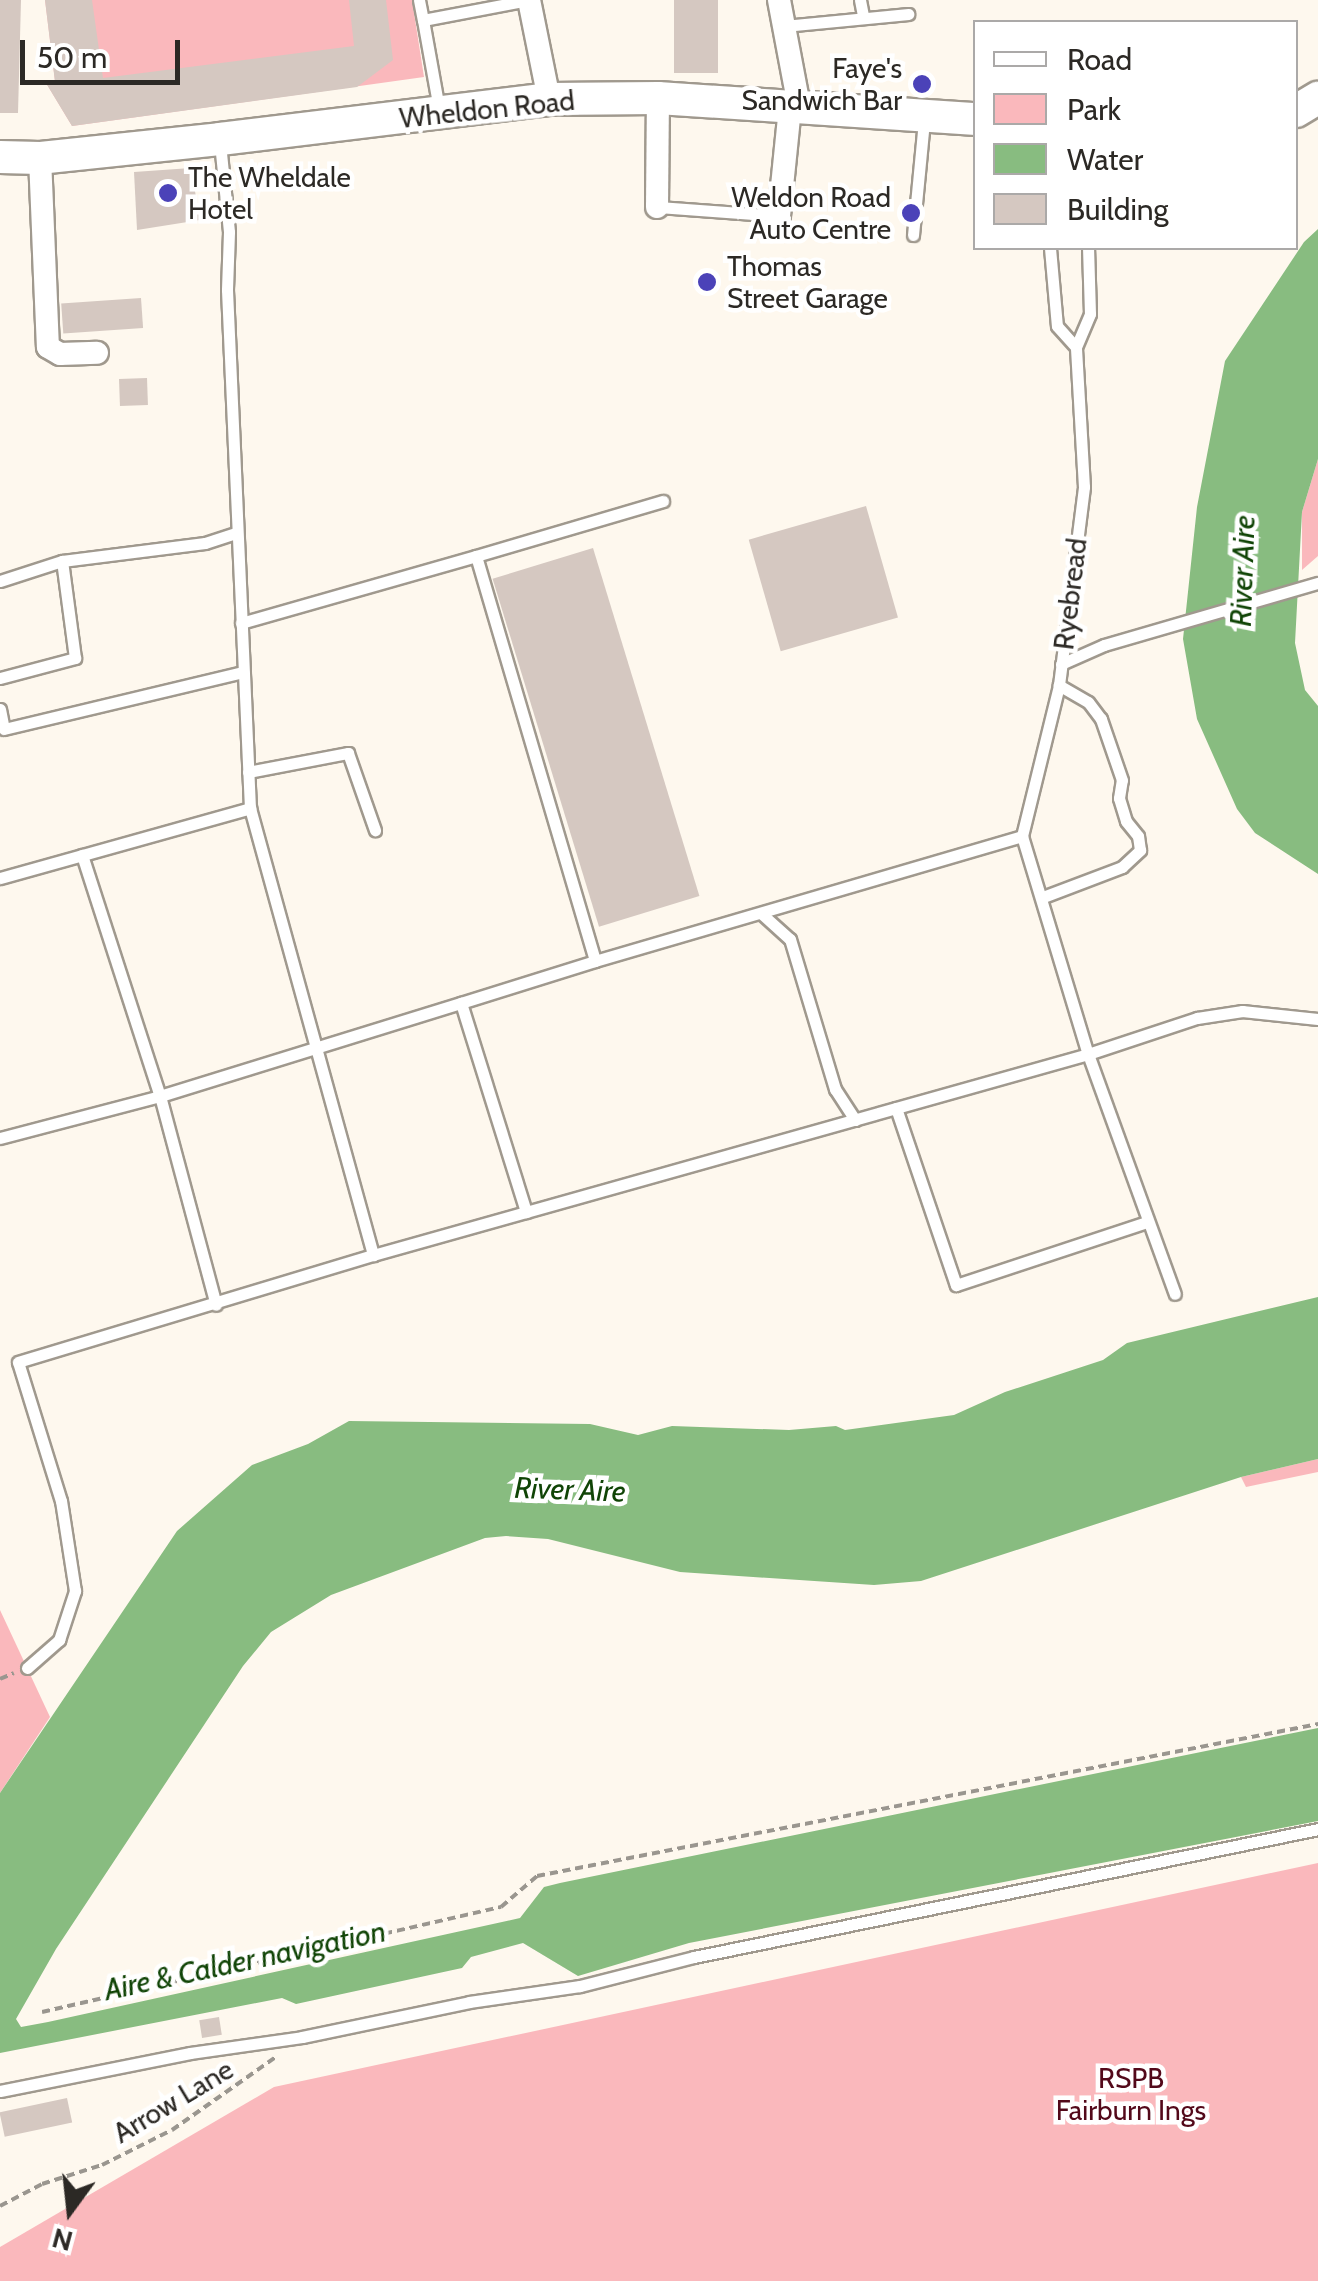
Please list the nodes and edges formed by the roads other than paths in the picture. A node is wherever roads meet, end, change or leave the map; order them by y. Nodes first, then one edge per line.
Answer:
1 (419, 0) edge
2 (529, 0) edge
3 (779, 0) edge
4 (860, 0) edge
5 (908, 14) dead end
6 (863, 16) junction
7 (423, 20) junction
8 (784, 26) junction
9 (658, 98) junction
10 (549, 99) junction
11 (794, 106) junction
12 (440, 114) junction
13 (925, 116) junction
14 (973, 119) edge
15 (220, 139) junction
16 (0, 157) edge
17 (40, 158) junction
18 (657, 208) joint
19 (779, 216) joint
20 (913, 235) dead end
21 (1050, 250) edge
22 (1088, 250) edge
23 (1076, 347) junction
24 (97, 353) dead end
25 (663, 501) dead end
26 (236, 533) junction
27 (476, 556) junction
28 (62, 561) junction
29 (0, 581) edge
30 (1318, 582) edge
31 (241, 623) junction
32 (1061, 664) junction
33 (243, 672) junction
34 (0, 678) edge
35 (1059, 685) junction
36 (0, 709) edge
37 (248, 772) junction
38 (250, 808) junction
39 (375, 830) dead end
40 (1022, 836) junction
41 (82, 855) junction
42 (0, 878) edge
43 (1043, 897) junction
44 (763, 914) junction
45 (595, 961) junction
46 (461, 1003) junction
47 (1318, 1019) edge
48 (315, 1048) junction
49 (1088, 1054) junction
50 (160, 1096) junction
51 (896, 1108) junction
52 (855, 1120) junction
53 (0, 1138) edge
54 (526, 1212) junction
55 (1146, 1222) junction
56 (373, 1255) junction
57 (1175, 1294) dead end
58 (216, 1305) junction
59 (27, 1668) dead end
60 (1318, 1829) edge
61 (0, 2091) edge

1 - 7 lane
2 - 7 lane
2 - 10 street
3 - 8 street
4 - 6 lane
5 - 6 lane
6 - 8 lane
7 - 12 lane
8 - 11 street
9 - 10 street, Wheldon Road
9 - 11 street, Wheldon Road
9 - 18 street
10 - 12 street, Wheldon Road
11 - 13 street, Wheldon Road
11 - 19 street
12 - 15 street, Wheldon Road
13 - 14 street, Wheldon Road
13 - 20 lane
15 - 17 street, Wheldon Road
15 - 26 lane
16 - 17 street, Wheldon Road
17 - 24 street
18 - 19 lane
21 - 23 lane, Ryebread
22 - 23 lane, Ryebread
23 - 32 lane, Ryebread
25 - 27 lane
26 - 28 lane
26 - 31 lane
27 - 31 lane
27 - 45 lane
28 - 29 lane
28 - 34 lane
30 - 32 lane
31 - 33 lane
32 - 35 lane, Ryebread
33 - 36 lane
33 - 37 lane
35 - 40 lane, Ryebread
35 - 43 lane
37 - 38 lane
37 - 39 lane
38 - 41 lane
38 - 48 lane
40 - 43 lane
40 - 44 lane
41 - 42 lane
41 - 50 lane
43 - 49 lane
44 - 45 lane
44 - 52 lane
45 - 46 lane
46 - 48 lane
46 - 54 lane
47 - 49 lane
48 - 50 lane
48 - 56 lane
49 - 51 lane
49 - 55 lane
50 - 53 lane
50 - 58 lane
51 - 52 lane
51 - 55 lane
52 - 54 lane
54 - 56 lane
55 - 57 lane
56 - 58 lane
58 - 59 lane
60 - 61 lane

